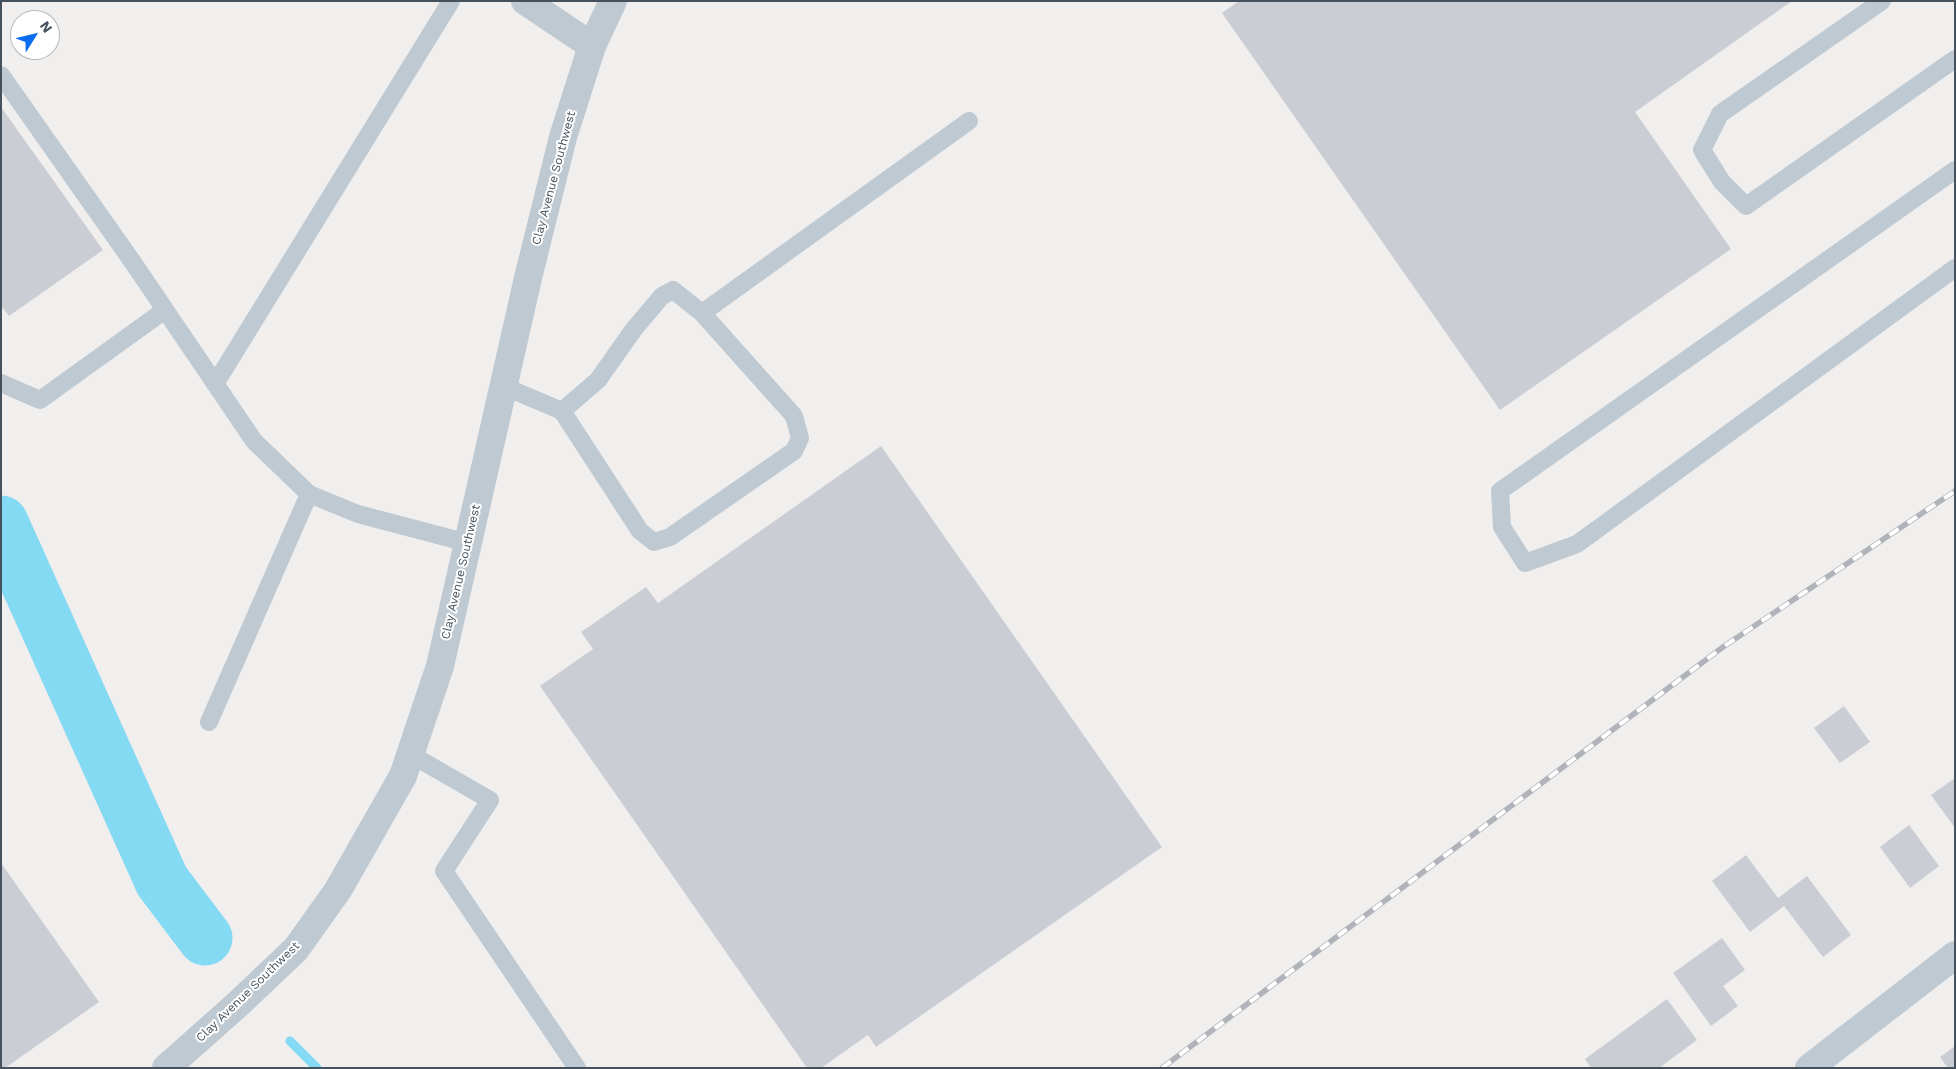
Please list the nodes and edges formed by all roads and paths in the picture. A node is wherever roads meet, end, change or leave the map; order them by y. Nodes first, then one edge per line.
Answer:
1 (451, 1) edge
2 (526, 1) edge
3 (613, 1) edge
4 (1882, 1) edge
5 (592, 46) junction
6 (1955, 60) edge
7 (1, 75) edge
8 (969, 120) dead end
9 (1955, 170) edge
10 (1955, 268) edge
11 (165, 310) junction
12 (702, 313) junction
13 (1, 383) edge
14 (215, 384) junction
15 (504, 386) junction
16 (562, 411) junction
17 (309, 494) junction
18 (468, 543) junction
19 (208, 722) dead end
20 (410, 754) junction
21 (1955, 955) edge
22 (166, 1068) edge
23 (577, 1068) edge
24 (1809, 1068) edge

1 - 14 lane
2 - 5 street
3 - 5 street, Clay Avenue Southwest
4 - 6 lane
5 - 15 street, Clay Avenue Southwest
7 - 11 lane
8 - 12 lane
9 - 10 lane
11 - 13 lane
11 - 14 lane
12 - 16 lane
12 - 16 lane
14 - 17 lane
15 - 16 lane
15 - 18 street, Clay Avenue Southwest
17 - 18 lane
17 - 19 lane
18 - 20 street, Clay Avenue Southwest
20 - 22 street, Clay Avenue Southwest
20 - 23 lane
21 - 24 street

